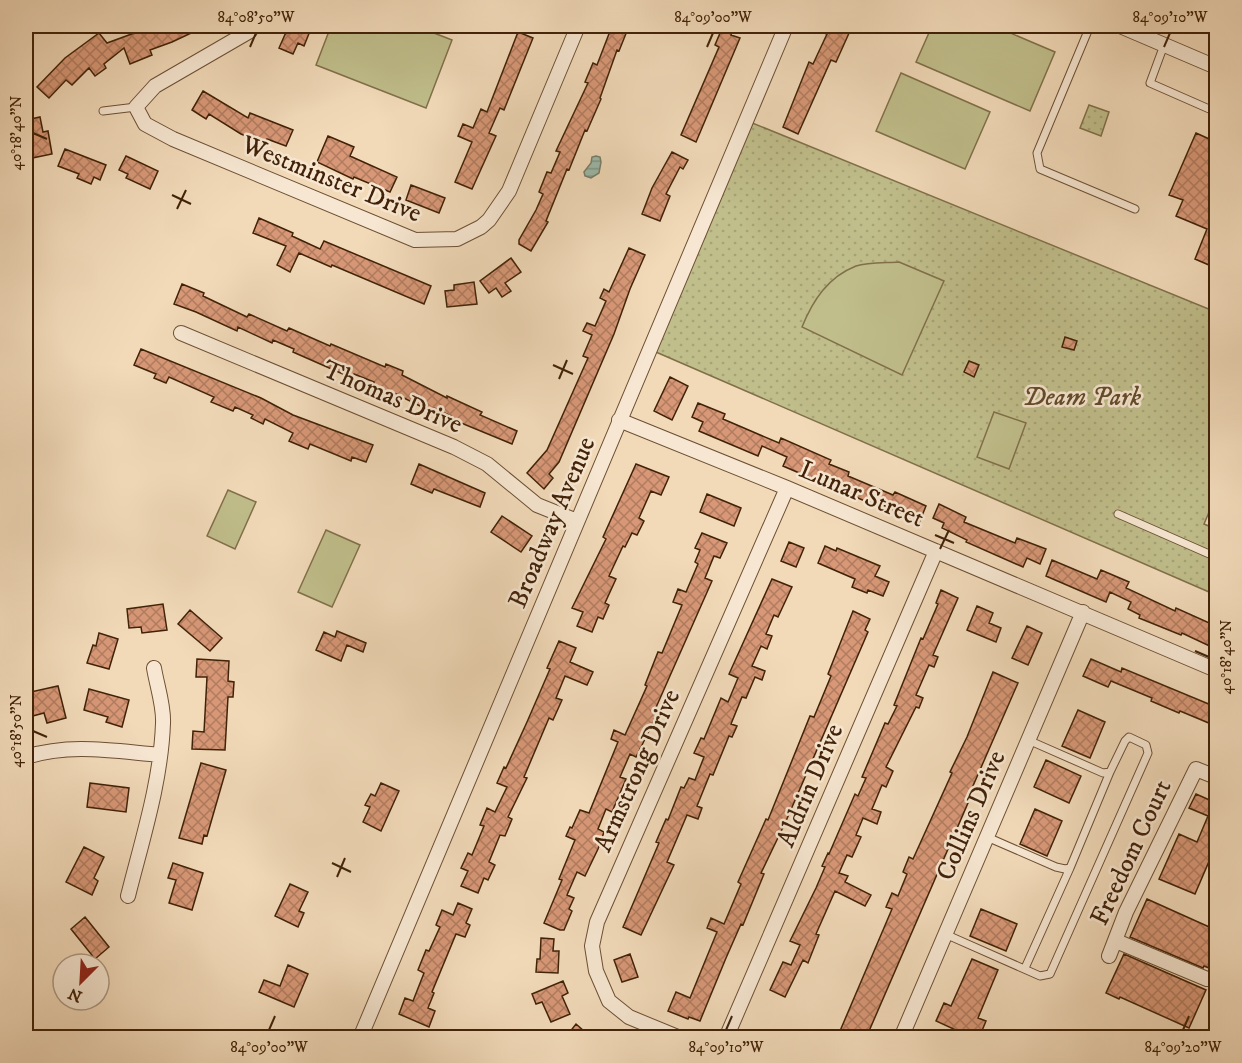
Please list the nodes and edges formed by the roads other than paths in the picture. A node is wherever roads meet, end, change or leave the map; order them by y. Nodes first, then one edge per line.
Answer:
1 (252, 26) edge
2 (578, 26) edge
3 (786, 26) edge
4 (1090, 26) edge
5 (1120, 26) edge
6 (1164, 45) junction
7 (1216, 67) edge
8 (136, 107) junction
9 (103, 111) dead end
10 (1216, 112) edge
11 (1135, 209) dead end
12 (181, 333) dead end
13 (619, 420) junction
14 (787, 488) junction
15 (1118, 514) dead end
16 (577, 521) junction
17 (936, 551) junction
18 (1216, 556) edge
19 (1083, 612) junction
20 (154, 668) dead end
21 (1216, 670) edge
22 (1028, 740) junction
23 (160, 755) junction
24 (26, 757) edge
25 (1110, 772) junction
26 (1216, 777) edge
27 (987, 837) junction
28 (1070, 868) junction
29 (128, 896) dead end
30 (945, 934) junction
31 (1116, 941) junction
32 (1108, 956) dead end
33 (1025, 968) junction
34 (1207, 979) dead end
35 (360, 1038) edge
36 (680, 1038) edge
37 (726, 1038) edge
38 (901, 1038) edge

1 - 8 street
2 - 8 street, Westminster Drive
3 - 13 street, Broadway Avenue
4 - 11 lane
5 - 6 street
6 - 7 street
6 - 10 lane
8 - 9 lane
12 - 16 street, Thomas Drive
13 - 14 street, Lunar Street
13 - 16 street, Broadway Avenue
14 - 17 street, Lunar Street
14 - 36 street, Armstrong Drive
15 - 18 lane
16 - 35 street, Broadway Avenue
17 - 19 street, Lunar Street
17 - 37 street, Aldrin Drive
19 - 21 street, Lunar Street
19 - 22 street, Collins Drive
20 - 23 street
22 - 25 lane
22 - 27 street, Collins Drive
23 - 24 street
23 - 29 street
25 - 28 lane
25 - 33 lane
26 - 31 street, Freedom Court
27 - 28 lane
27 - 30 street, Collins Drive
28 - 33 lane
30 - 33 lane
30 - 38 street, Collins Drive
31 - 32 street, Freedom Court
31 - 34 street

